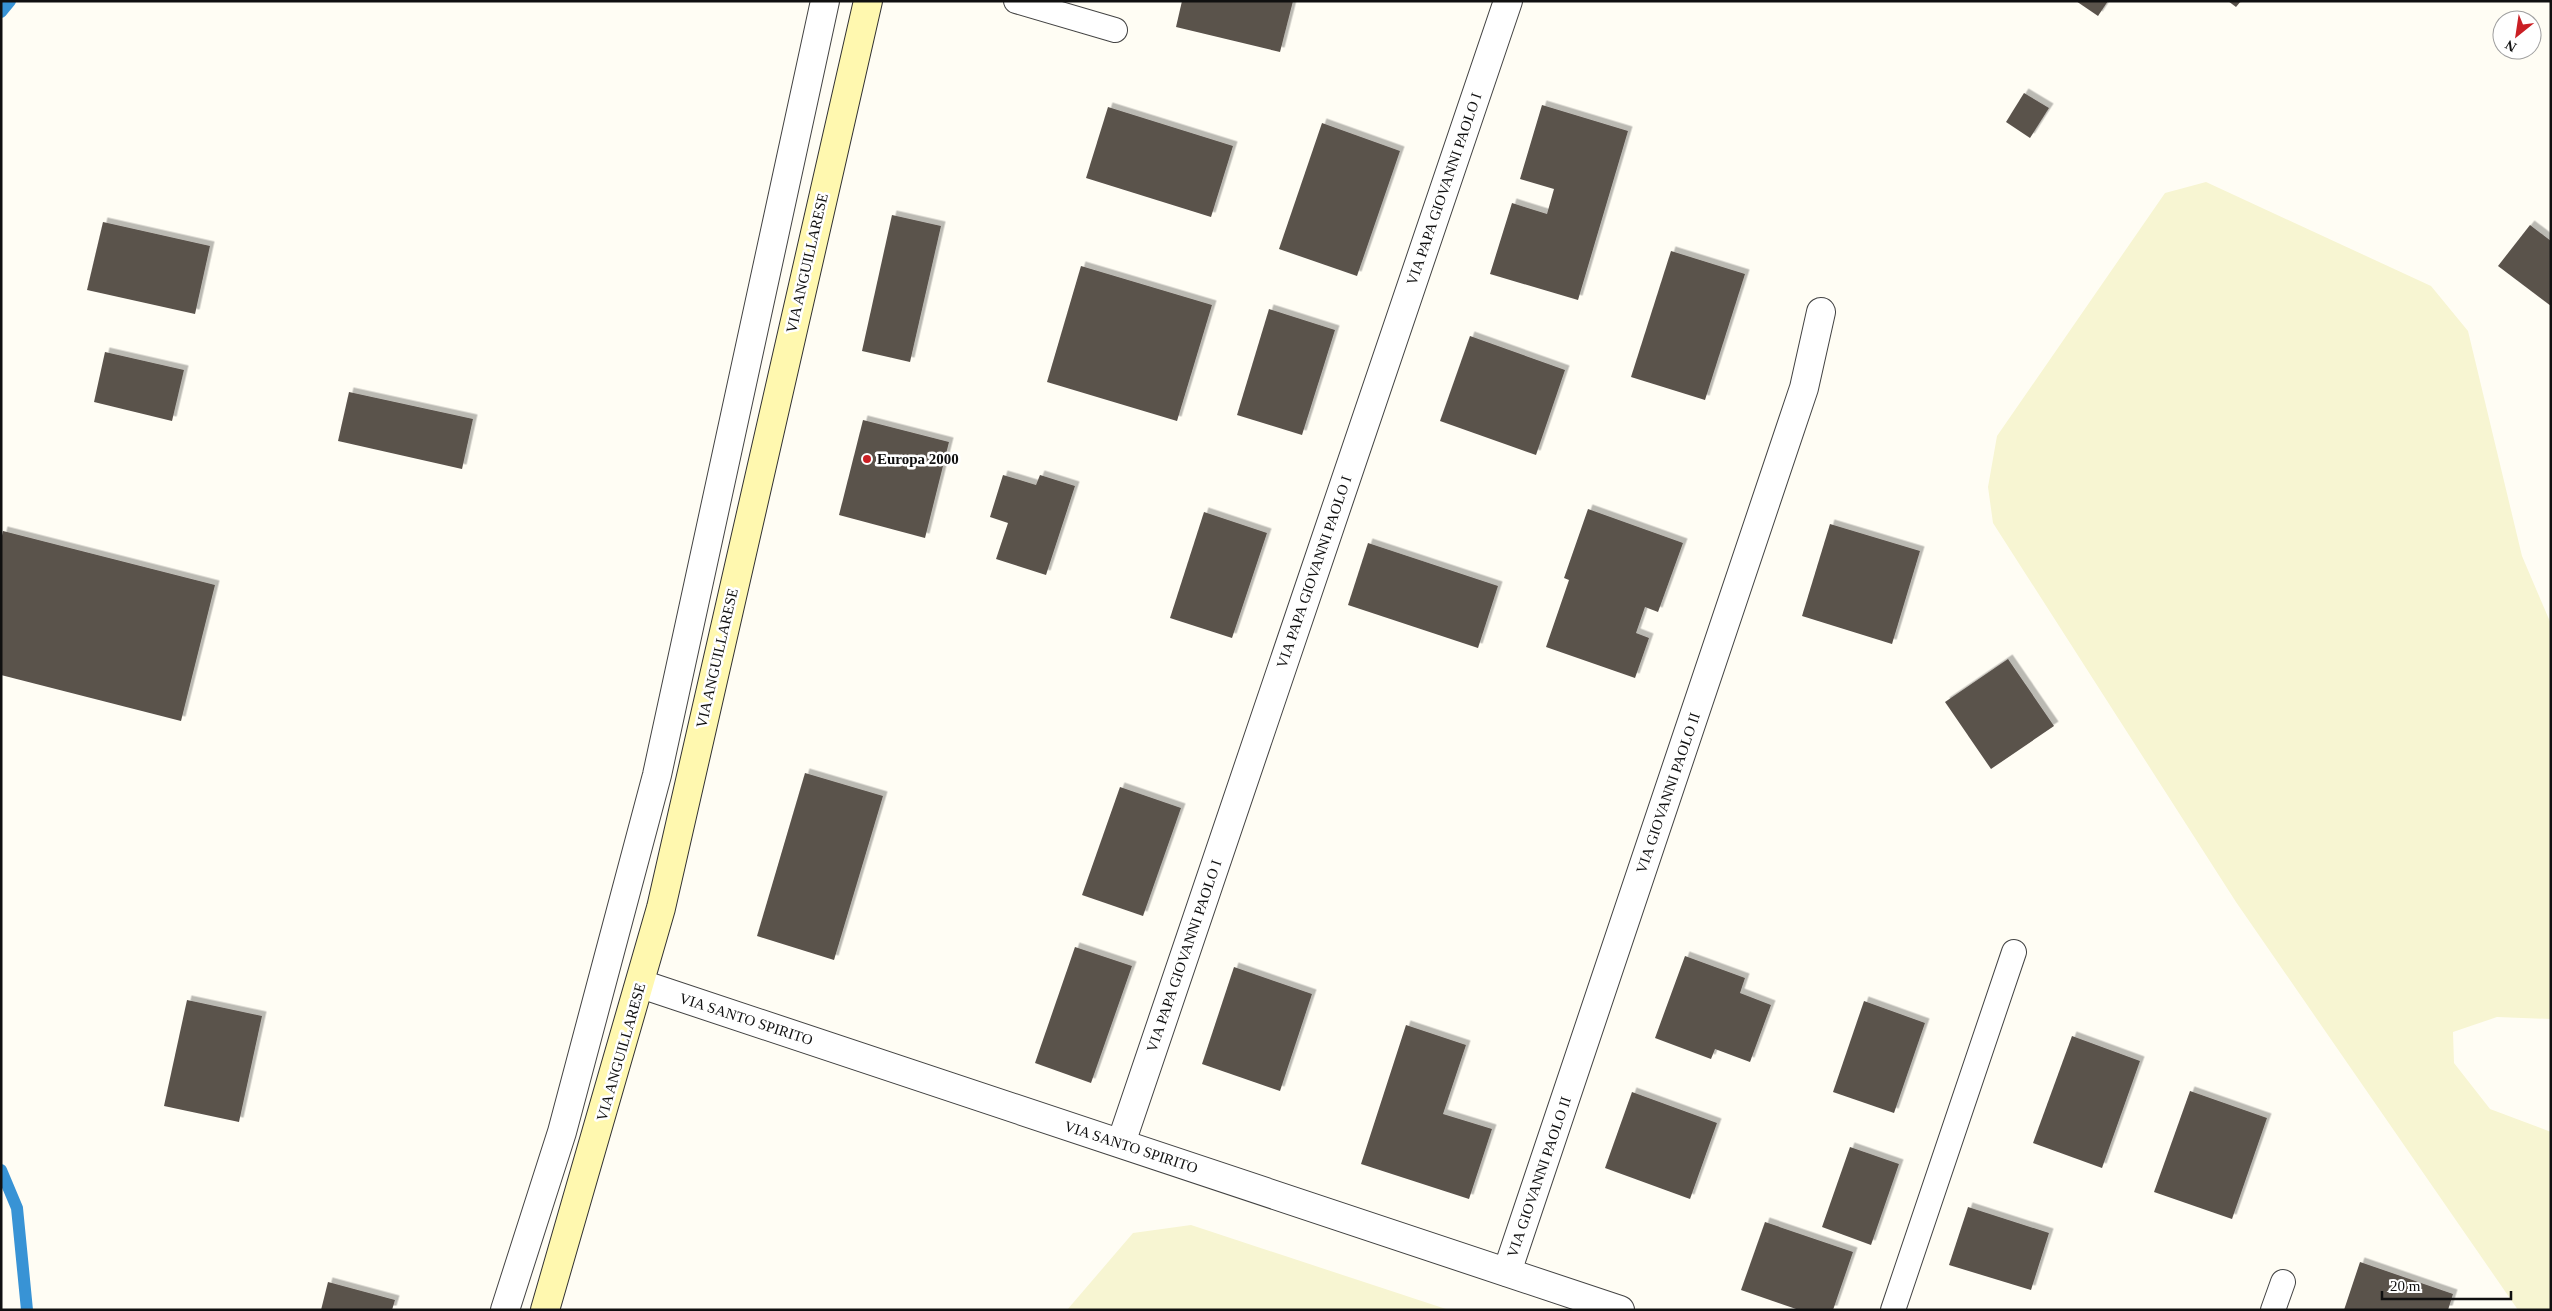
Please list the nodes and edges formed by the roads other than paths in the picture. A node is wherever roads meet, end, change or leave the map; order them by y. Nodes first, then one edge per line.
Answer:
1 (825, 1) edge
2 (868, 1) edge
3 (1016, 1) edge
4 (1508, 1) edge
5 (1115, 30) dead end
6 (1821, 312) dead end
7 (2014, 952) dead end
8 (641, 984) junction
9 (1121, 1143) junction
10 (1507, 1272) junction
11 (2283, 1282) dead end
12 (505, 1310) edge
13 (545, 1310) edge
14 (1620, 1310) edge
15 (1893, 1310) edge
16 (2273, 1310) edge

1 - 12 street
2 - 8 main road, VIA ANGUILLARESE
3 - 5 lane
4 - 9 street, VIA PAPA GIOVANNI PAOLO I
6 - 10 street, VIA GIOVANNI PAOLO II
7 - 15 lane
8 - 9 street, VIA SANTO SPIRITO
8 - 13 main road, VIA ANGUILLARESE
9 - 10 street, VIA SANTO SPIRITO
10 - 14 street, VIA SANTO SPIRITO
11 - 16 lane

